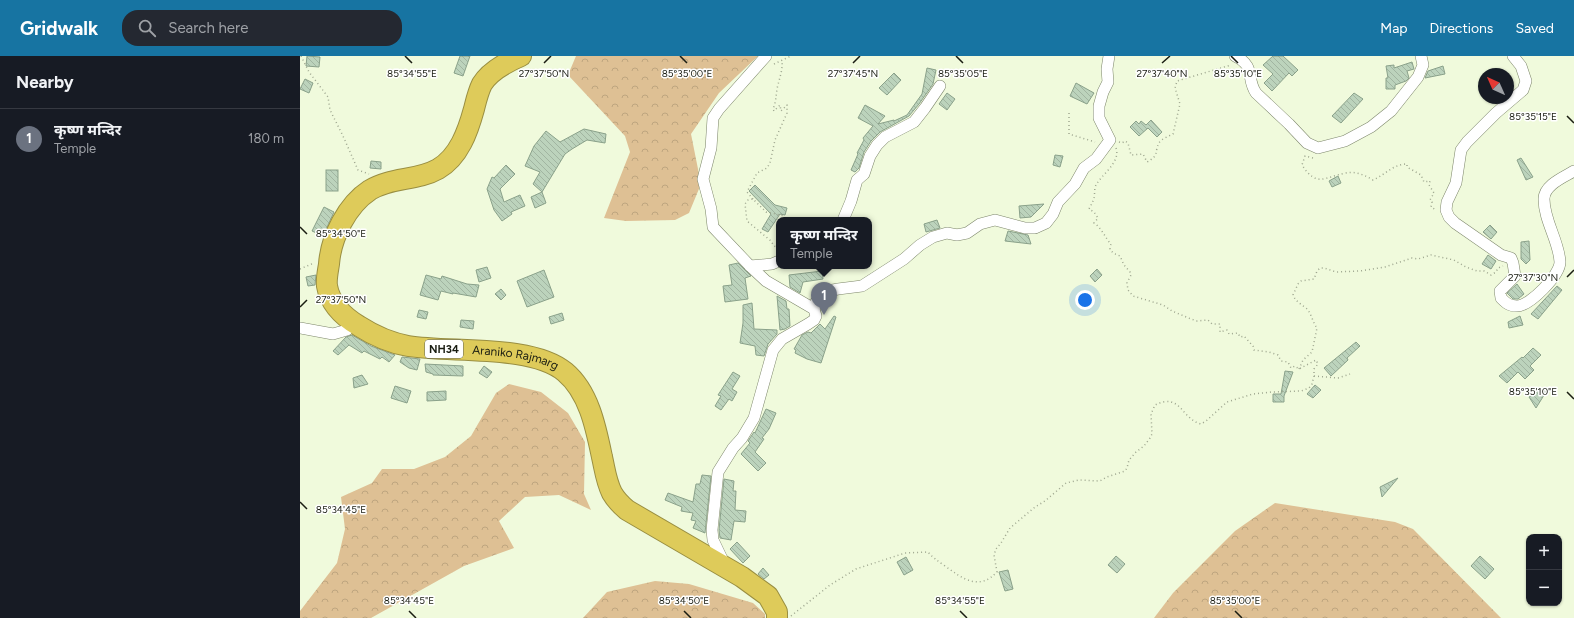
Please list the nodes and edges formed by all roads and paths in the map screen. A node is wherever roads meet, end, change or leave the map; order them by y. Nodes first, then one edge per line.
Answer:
1 (301, 56) edge
2 (521, 56) edge
3 (766, 56) edge
4 (1101, 56) edge
5 (1109, 56) edge
6 (1421, 56) edge
7 (1513, 56) edge
8 (1238, 58) edge
9 (782, 60) dead end
10 (1106, 69) junction
11 (940, 86) dead end
12 (1069, 113) dead end
13 (1110, 140) junction
14 (1318, 148) junction
15 (1574, 171) edge
16 (371, 175) dead end
17 (753, 199) junction
18 (1446, 210) junction
19 (785, 216) dead end
20 (844, 217) edge
21 (776, 247) edge
22 (1510, 258) junction
23 (776, 262) edge
24 (750, 266) junction
25 (814, 309) junction
26 (351, 321) junction
27 (300, 328) edge
28 (1299, 369) junction
29 (1350, 374) dead end
30 (1314, 376) junction
31 (727, 569) junction
32 (782, 616) edge

1 - 16 path
2 - 26 highway, Araniko Rajmarg / NH34
3 - 24 street
4 - 10 street
5 - 10 street
6 - 14 street
7 - 18 street
8 - 13 path
8 - 14 street
9 - 17 path
10 - 13 street
11 - 20 street
12 - 13 path
13 - 25 street
13 - 28 path
14 - 18 path
15 - 22 street
17 - 19 path
17 - 21 path
18 - 22 street
22 - 28 path
23 - 24 street
24 - 25 street
25 - 31 street
26 - 27 street
26 - 31 highway, Araniko Rajmarg / NH34
28 - 30 path
29 - 30 path
30 - 32 path
31 - 32 highway, Araniko Rajmarg / NH34

